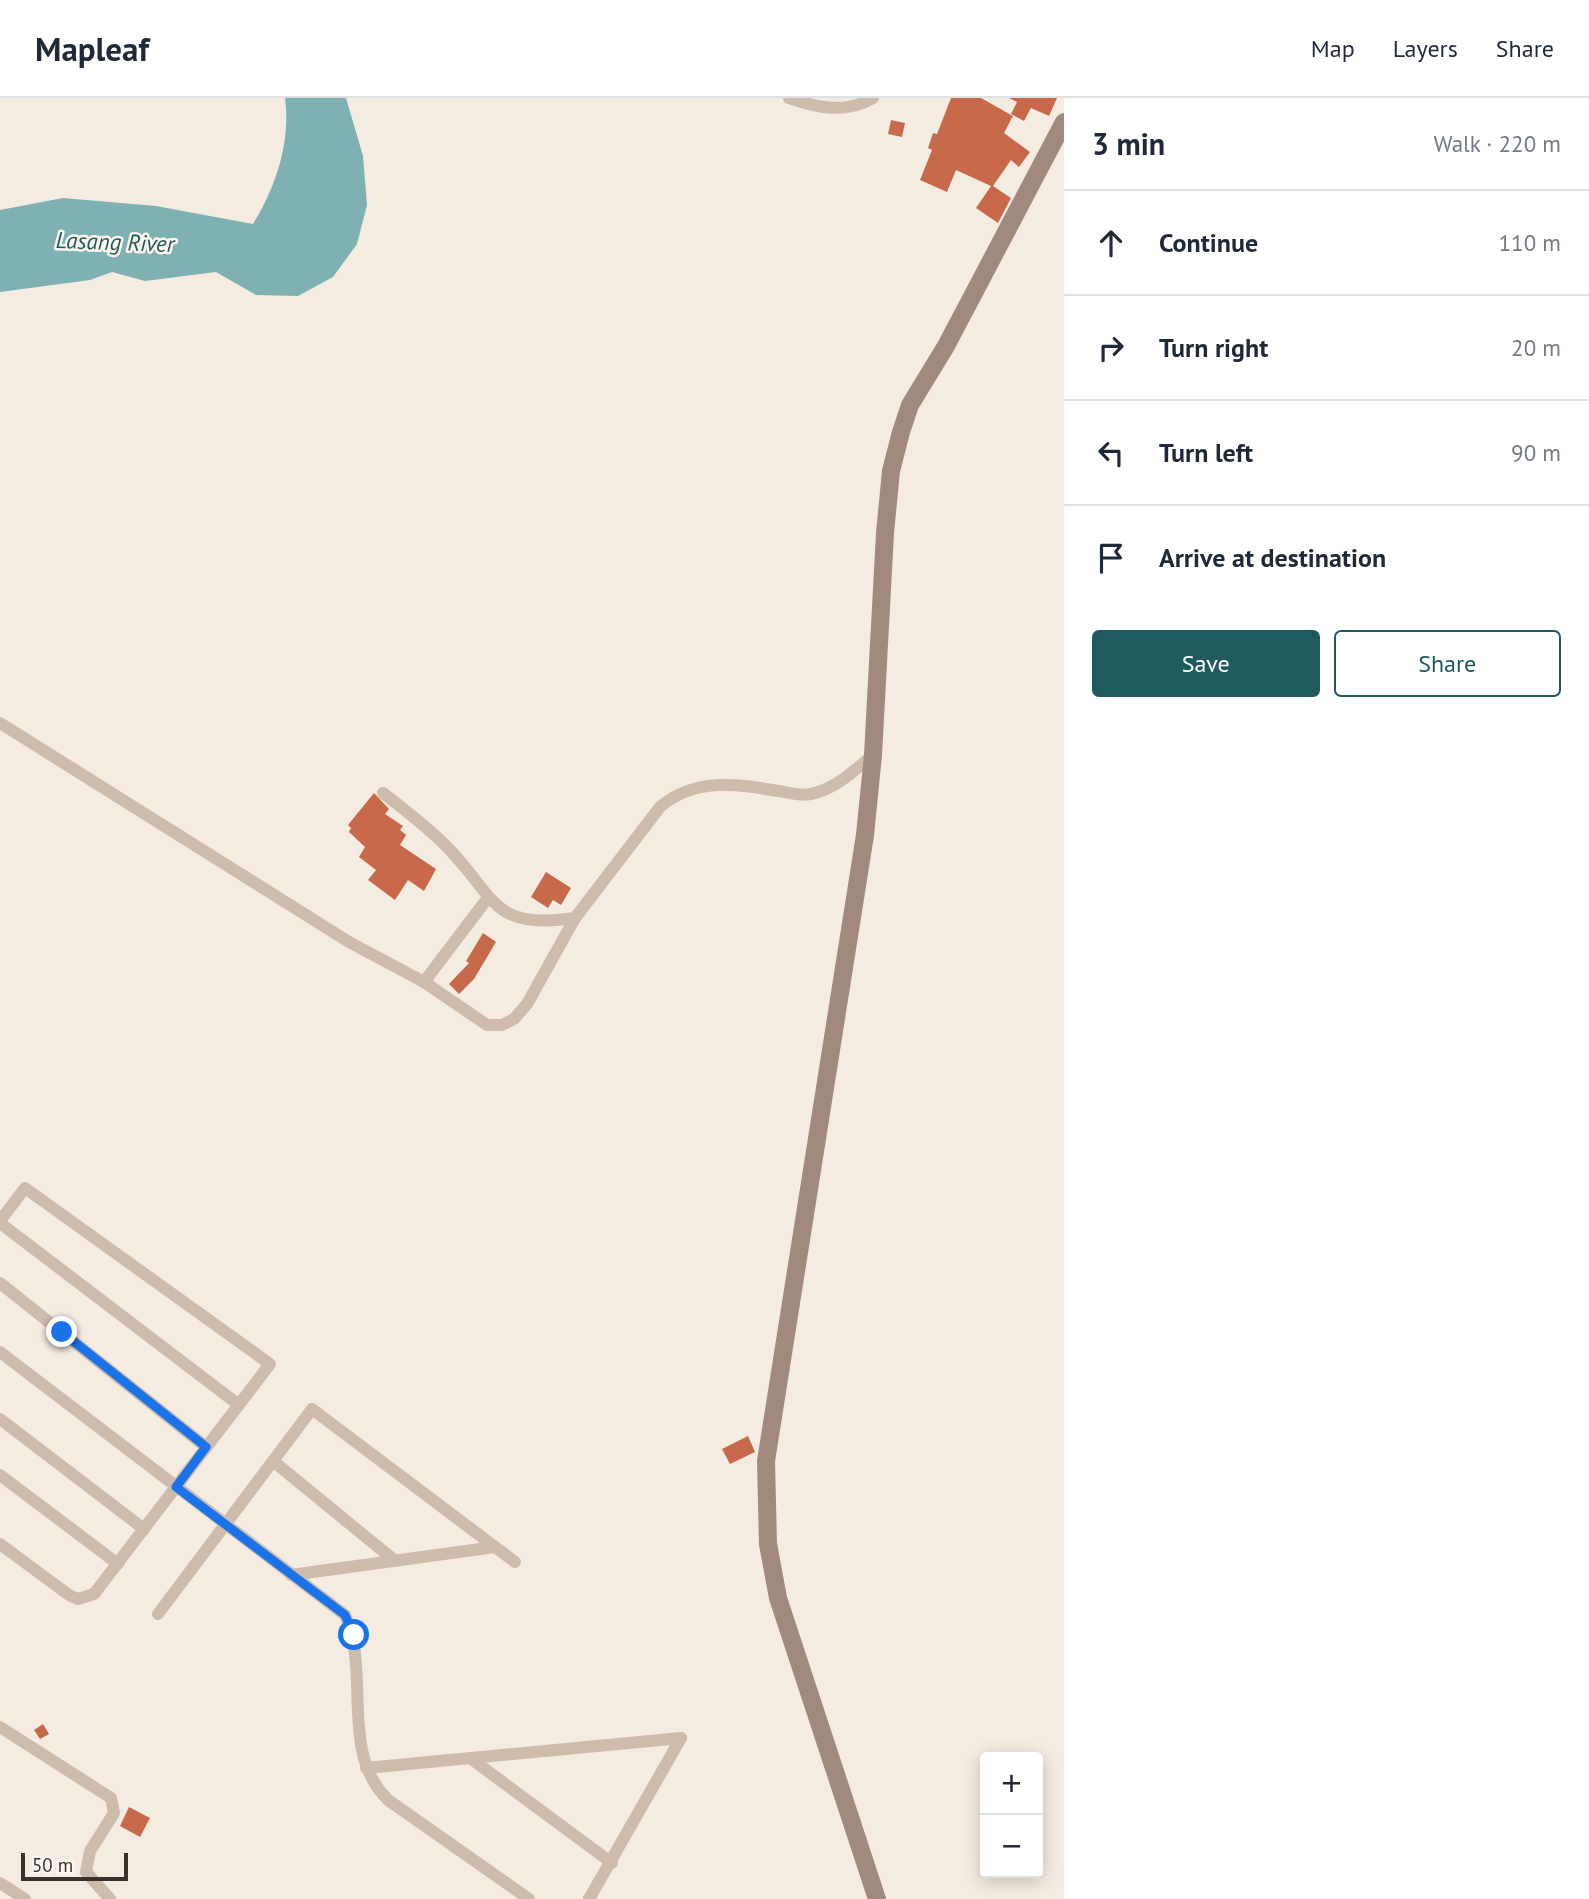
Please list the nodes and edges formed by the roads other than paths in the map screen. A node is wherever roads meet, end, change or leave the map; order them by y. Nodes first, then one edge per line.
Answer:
1 (789, 98) edge
2 (873, 98) edge
3 (1064, 122) edge
4 (0, 723) edge
5 (873, 755) junction
6 (383, 793) dead end
7 (488, 899) junction
8 (575, 918) junction
9 (424, 982) junction
10 (0, 1222) edge
11 (0, 1283) edge
12 (0, 1352) edge
13 (239, 1405) junction
14 (0, 1419) edge
15 (206, 1447) junction
16 (273, 1461) junction
17 (0, 1475) edge
18 (176, 1487) junction
19 (225, 1525) junction
20 (144, 1530) junction
21 (0, 1544) edge
22 (495, 1547) junction
23 (394, 1560) junction
24 (515, 1562) dead end
25 (118, 1564) junction
26 (291, 1575) junction
27 (158, 1614) dead end
28 (0, 1727) edge
29 (470, 1758) junction
30 (366, 1768) junction
31 (612, 1863) junction
32 (0, 1883) edge
33 (25, 1899) edge
34 (110, 1899) edge
35 (529, 1899) edge
36 (589, 1899) edge
37 (877, 1899) edge

1 - 2 street
3 - 5 street
4 - 9 street
5 - 8 street
5 - 37 street
6 - 7 street
7 - 8 street
7 - 9 street
8 - 9 street
10 - 13 street
10 - 13 street
11 - 15 street
12 - 18 street
13 - 15 street
14 - 20 street
15 - 18 street
16 - 19 street
16 - 22 street
16 - 23 street
17 - 25 street
18 - 19 street
18 - 20 street
19 - 26 street
19 - 27 street
20 - 25 street
21 - 25 street
22 - 23 street
22 - 24 street
23 - 26 street
26 - 30 street
28 - 34 street
29 - 30 street
29 - 31 street
29 - 31 street
30 - 35 street
31 - 36 street
32 - 33 street

